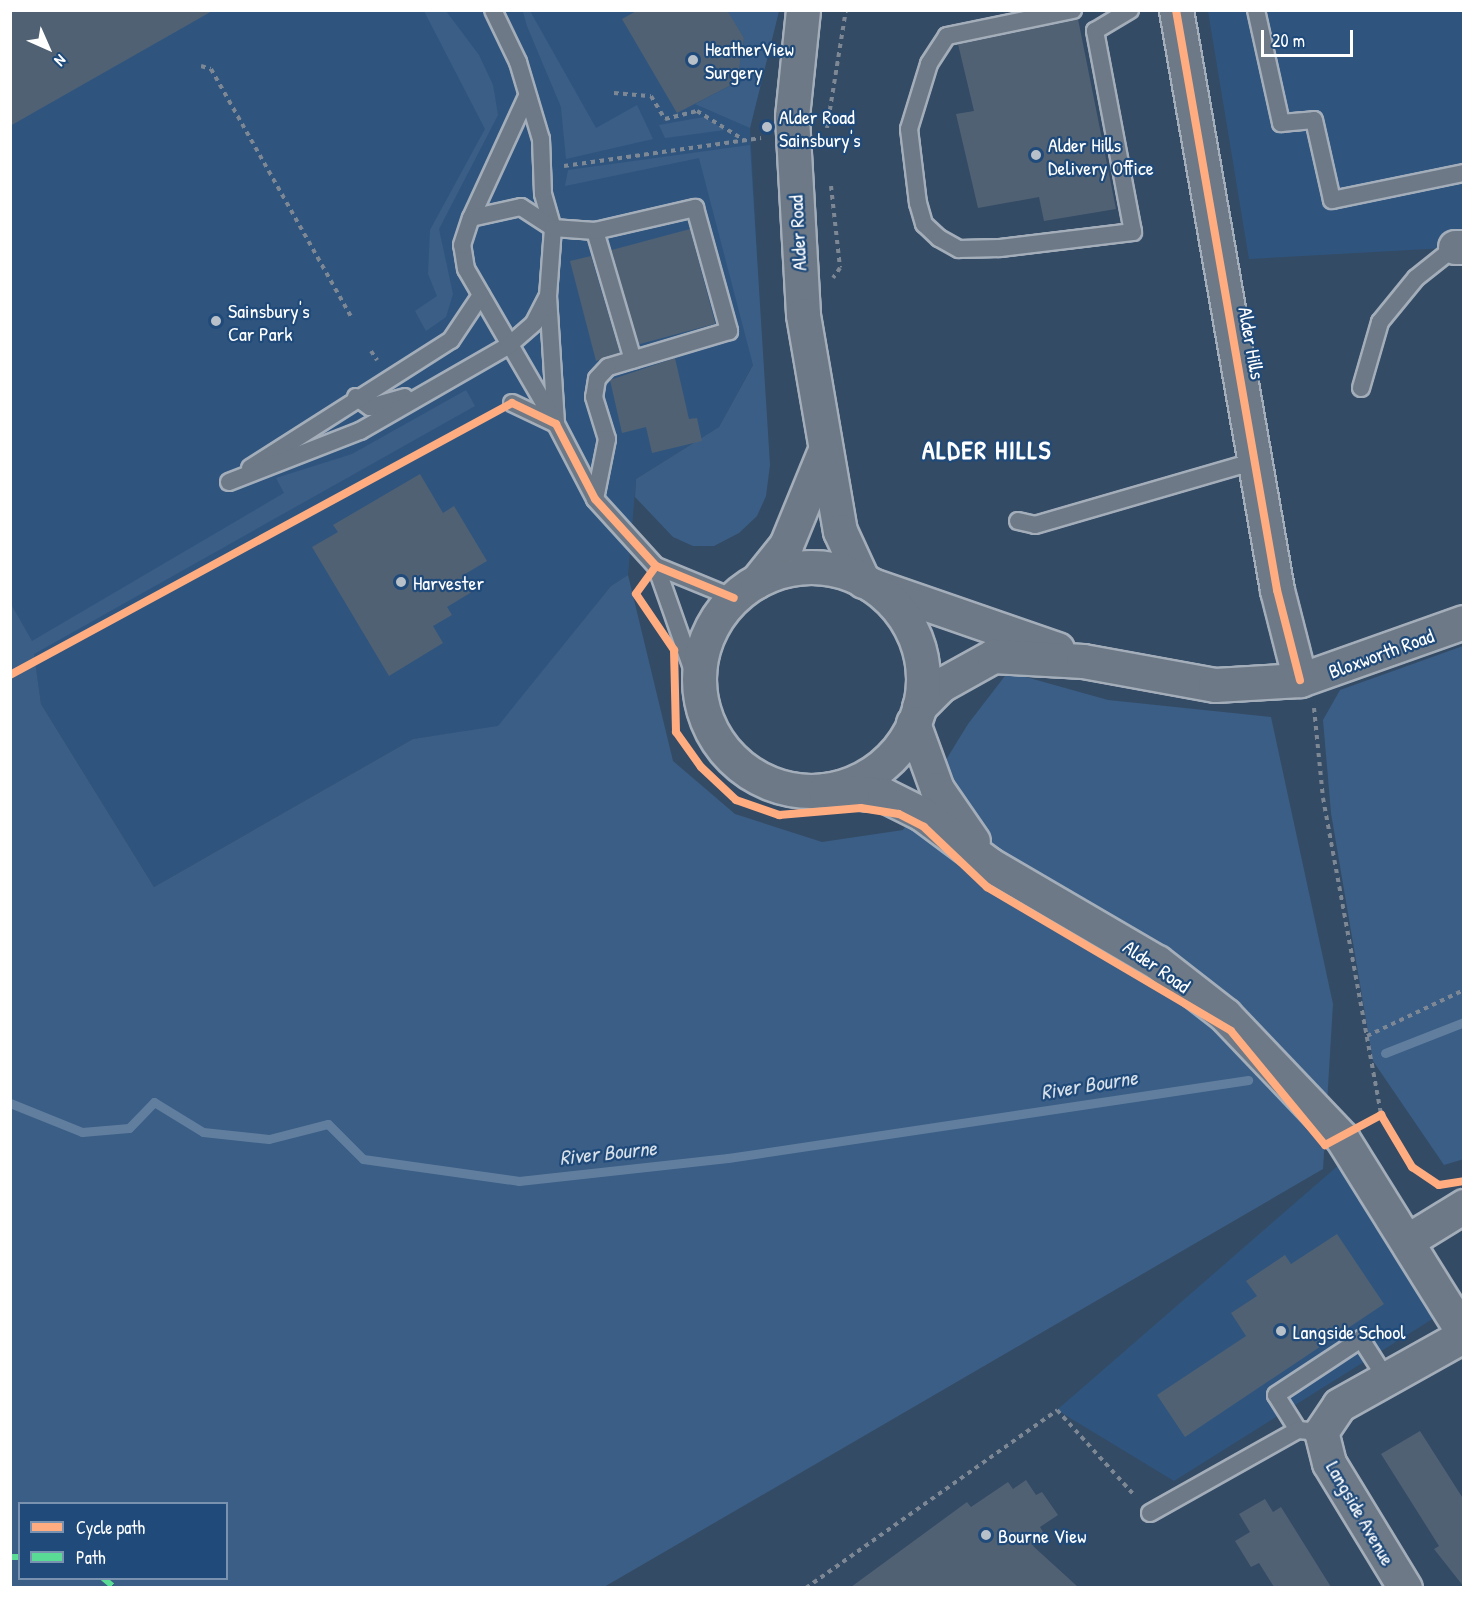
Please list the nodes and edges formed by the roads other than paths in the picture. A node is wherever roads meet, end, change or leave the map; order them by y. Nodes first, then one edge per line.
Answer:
1 (493, 10) edge
2 (803, 10) edge
3 (1073, 10) edge
4 (1130, 10) edge
5 (1176, 10) edge
6 (1256, 10) edge
7 (527, 96) junction
8 (1464, 173) edge
9 (471, 218) junction
10 (553, 228) junction
11 (595, 231) junction
12 (1459, 247) edge
13 (481, 295) junction
14 (548, 296) junction
15 (508, 346) junction
16 (633, 360) junction
17 (1361, 388) dead end
18 (432, 389) junction
19 (356, 398) junction
20 (512, 402) dead end
21 (556, 424) junction
22 (823, 455) junction
23 (1255, 461) junction
24 (595, 499) junction
25 (1018, 520) dead end
26 (656, 567) junction
27 (867, 583) junction
28 (745, 590) junction
29 (1464, 622) edge
30 (1083, 661) junction
31 (1306, 679) junction
32 (699, 692) junction
33 (916, 715) junction
34 (825, 790) junction
35 (989, 864) junction
36 (1464, 1206) edge
37 (1407, 1241) junction
38 (1464, 1335) edge
39 (1384, 1375) junction
40 (1309, 1431) junction
41 (1150, 1513) road end
42 (1405, 1587) edge

1 - 7 lane
2 - 22 main road, Alder Road
3 - 4 lane
5 - 23 main road, Alder Hills
6 - 8 lane
7 - 9 lane
7 - 10 lane
9 - 10 lane
9 - 13 lane
10 - 11 lane
10 - 14 lane
11 - 16 lane
11 - 16 lane
12 - 17 lane
13 - 15 lane
13 - 19 lane
14 - 15 lane
14 - 21 lane
15 - 18 lane
15 - 21 lane
16 - 24 lane
18 - 19 lane
18 - 19 lane
20 - 21 lane
21 - 24 lane
22 - 27 main road, Alder Road
22 - 28 main road
23 - 25 lane
23 - 31 main road, Alder Hills
24 - 26 lane
26 - 28 lane
26 - 32 lane
27 - 28 main road, Bloxworth Road
27 - 30 main road, Bloxworth Road
27 - 33 main road
28 - 32 main road
29 - 31 main road, Bloxworth Road
30 - 31 main road, Bloxworth Road
30 - 33 main road, Bloxworth Road
32 - 34 main road, Alder Road
33 - 34 main road, Bloxworth Road
33 - 35 main road, Alder Road
34 - 35 main road, Alder Road
35 - 37 main road, Alder Road
36 - 37 main road
37 - 38 main road, Alder Road
38 - 39 main road
39 - 40 main road
39 - 40 lane
40 - 41 lane
40 - 42 main road, Langside Avenue

